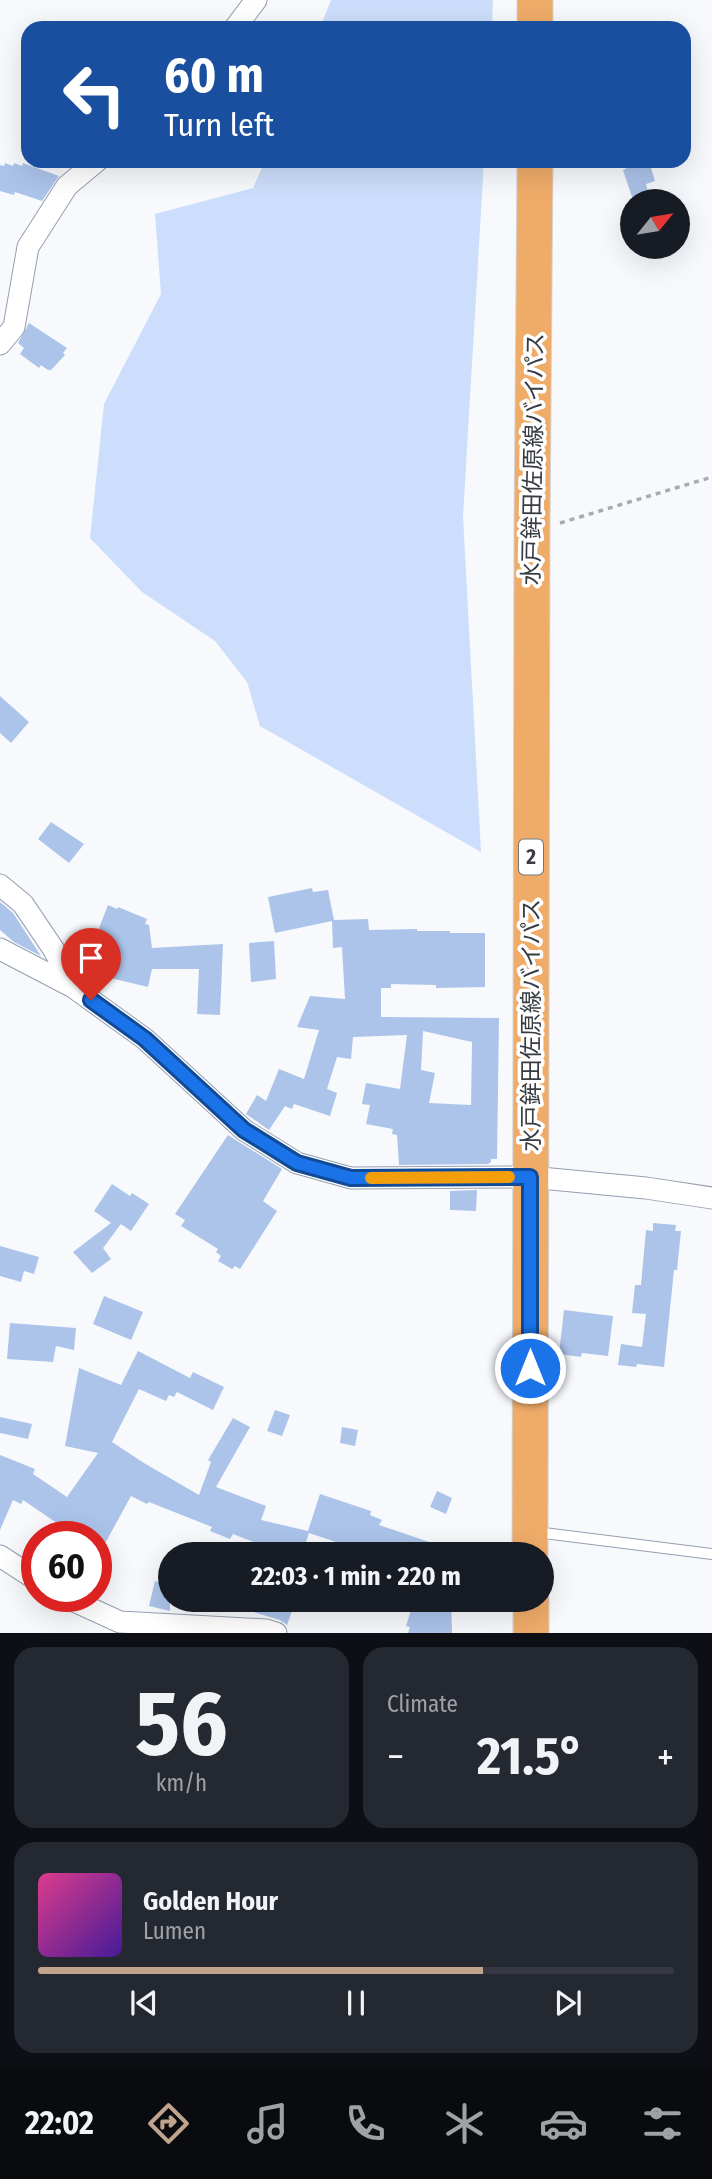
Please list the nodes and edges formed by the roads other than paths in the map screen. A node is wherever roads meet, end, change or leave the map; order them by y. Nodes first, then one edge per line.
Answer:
1 (257, 0) edge
2 (536, 0) edge
3 (240, 21) edge
4 (535, 21) edge
5 (89, 168) edge
6 (535, 168) edge
7 (0, 344) edge
8 (0, 885) edge
9 (0, 949) edge
10 (73, 987) junction
11 (530, 1177) junction
12 (712, 1198) edge
13 (530, 1542) edge
14 (554, 1544) edge
15 (712, 1554) edge
16 (0, 1556) edge
17 (21, 1570) edge
18 (98, 1612) edge
19 (531, 1612) edge
20 (276, 1633) edge
21 (531, 1633) edge

1 - 3 street
2 - 4 main road
5 - 7 street
6 - 11 main road, 水戸鉾田佐原線バイパス / 2
8 - 10 street
9 - 10 street
10 - 11 street
11 - 12 street
11 - 13 main road, 水戸鉾田佐原線バイパス / 2
14 - 15 lane
16 - 17 street
18 - 20 street
19 - 21 main road

